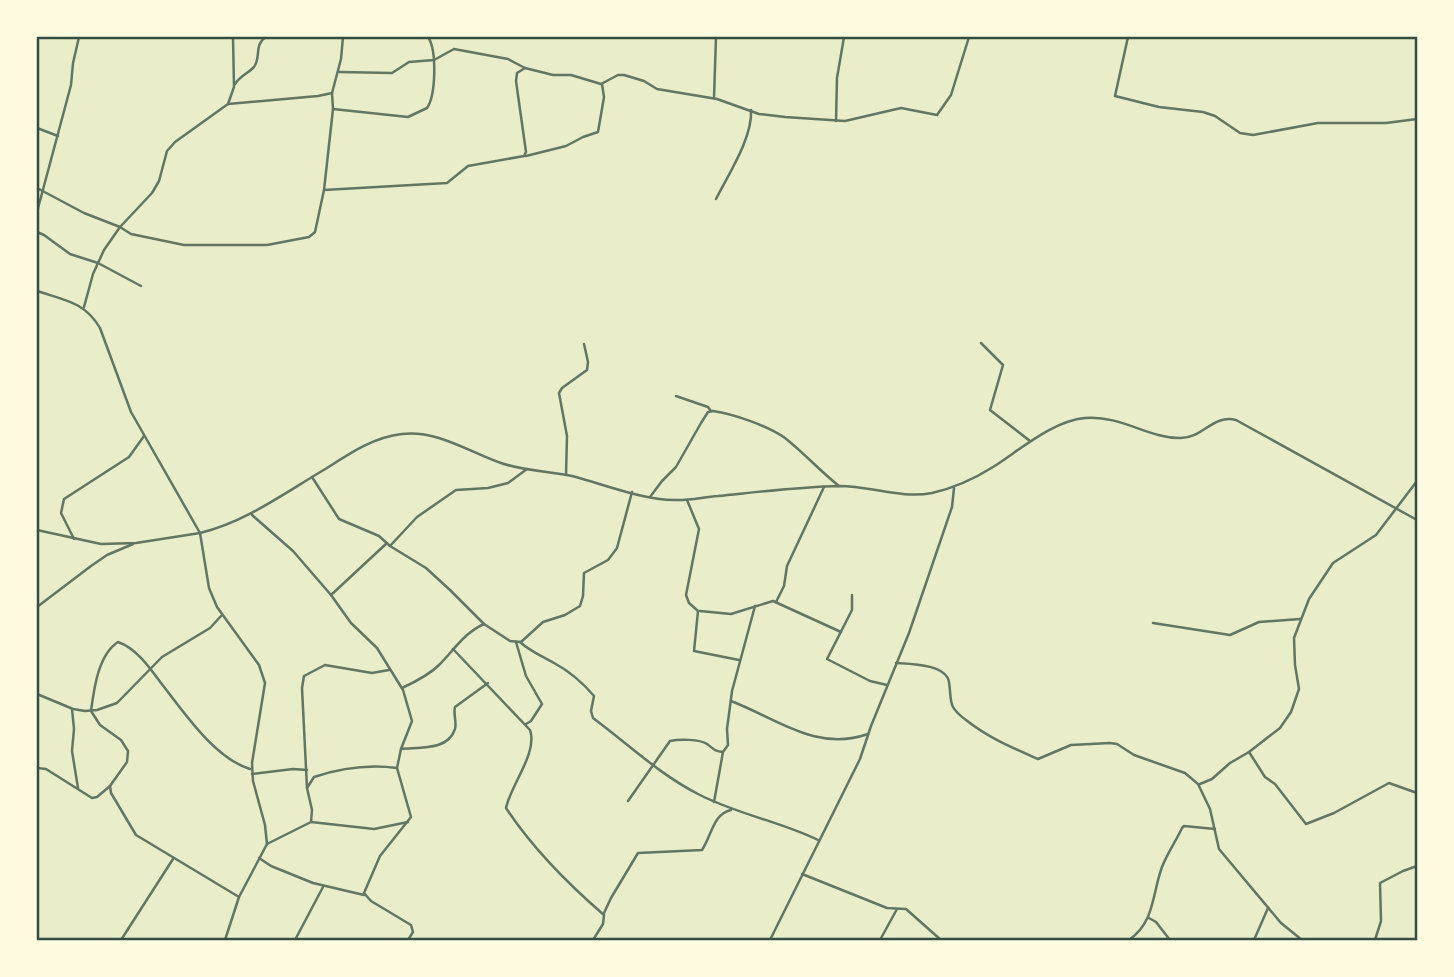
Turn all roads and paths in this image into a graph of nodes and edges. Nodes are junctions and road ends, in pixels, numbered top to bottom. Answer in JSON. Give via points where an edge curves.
{"nodes":[{"id":1,"x":79,"y":37,"type":"edge"},
{"id":2,"x":233,"y":37,"type":"edge"},
{"id":3,"x":267,"y":37,"type":"edge"},
{"id":4,"x":343,"y":37,"type":"edge"},
{"id":5,"x":428,"y":37,"type":"edge"},
{"id":6,"x":716,"y":37,"type":"edge"},
{"id":7,"x":844,"y":37,"type":"edge"},
{"id":8,"x":969,"y":37,"type":"edge"},
{"id":9,"x":1128,"y":37,"type":"edge"},
{"id":10,"x":434,"y":60,"type":"junction"},
{"id":11,"x":525,"y":68,"type":"junction"},
{"id":12,"x":338,"y":72,"type":"junction"},
{"id":13,"x":602,"y":84,"type":"junction"},
{"id":14,"x":234,"y":87,"type":"junction"},
{"id":15,"x":332,"y":93,"type":"junction"},
{"id":16,"x":714,"y":98,"type":"junction"},
{"id":17,"x":228,"y":104,"type":"junction"},
{"id":18,"x":333,"y":109,"type":"junction"},
{"id":19,"x":751,"y":110,"type":"junction"},
{"id":20,"x":1417,"y":119,"type":"edge"},
{"id":21,"x":836,"y":121,"type":"junction"},
{"id":22,"x":37,"y":128,"type":"edge"},
{"id":23,"x":58,"y":136,"type":"junction"},
{"id":24,"x":524,"y":156,"type":"junction"},
{"id":25,"x":37,"y":188,"type":"edge"},
{"id":26,"x":324,"y":190,"type":"junction"},
{"id":27,"x":43,"y":192,"type":"junction"},
{"id":28,"x":716,"y":199,"type":"dead end"},
{"id":29,"x":37,"y":212,"type":"edge"},
{"id":30,"x":120,"y":226,"type":"junction"},
{"id":31,"x":37,"y":233,"type":"edge"},
{"id":32,"x":98,"y":263,"type":"junction"},
{"id":33,"x":141,"y":286,"type":"dead end"},
{"id":34,"x":37,"y":291,"type":"edge"},
{"id":35,"x":84,"y":307,"type":"junction"},
{"id":36,"x":981,"y":343,"type":"dead end"},
{"id":37,"x":584,"y":344,"type":"dead end"},
{"id":38,"x":677,"y":396,"type":"dead end"},
{"id":39,"x":711,"y":411,"type":"junction"},
{"id":40,"x":144,"y":436,"type":"junction"},
{"id":41,"x":1030,"y":441,"type":"junction"},
{"id":42,"x":527,"y":469,"type":"junction"},
{"id":43,"x":566,"y":475,"type":"junction"},
{"id":44,"x":312,"y":477,"type":"junction"},
{"id":45,"x":1417,"y":481,"type":"edge"},
{"id":46,"x":839,"y":486,"type":"junction"},
{"id":47,"x":824,"y":487,"type":"junction"},
{"id":48,"x":954,"y":488,"type":"junction"},
{"id":49,"x":632,"y":492,"type":"junction"},
{"id":50,"x":650,"y":497,"type":"junction"},
{"id":51,"x":687,"y":500,"type":"junction"},
{"id":52,"x":1397,"y":509,"type":"junction"},
{"id":53,"x":251,"y":513,"type":"junction"},
{"id":54,"x":1417,"y":520,"type":"edge"},
{"id":55,"x":37,"y":530,"type":"edge"},
{"id":56,"x":200,"y":533,"type":"junction"},
{"id":57,"x":74,"y":539,"type":"junction"},
{"id":58,"x":387,"y":542,"type":"junction"},
{"id":59,"x":136,"y":543,"type":"junction"},
{"id":60,"x":390,"y":546,"type":"junction"},
{"id":61,"x":331,"y":595,"type":"junction"},
{"id":62,"x":852,"y":595,"type":"dead end"},
{"id":63,"x":776,"y":602,"type":"junction"},
{"id":64,"x":755,"y":606,"type":"junction"},
{"id":65,"x":37,"y":607,"type":"edge"},
{"id":66,"x":698,"y":611,"type":"junction"},
{"id":67,"x":221,"y":616,"type":"junction"},
{"id":68,"x":1300,"y":619,"type":"junction"},
{"id":69,"x":1153,"y":622,"type":"dead end"},
{"id":70,"x":484,"y":624,"type":"junction"},
{"id":71,"x":841,"y":632,"type":"junction"},
{"id":72,"x":518,"y":642,"type":"junction"},
{"id":73,"x":453,"y":649,"type":"junction"},
{"id":74,"x":739,"y":660,"type":"junction"},
{"id":75,"x":896,"y":663,"type":"junction"},
{"id":76,"x":150,"y":668,"type":"junction"},
{"id":77,"x":389,"y":670,"type":"junction"},
{"id":78,"x":488,"y":683,"type":"junction"},
{"id":79,"x":887,"y":685,"type":"junction"},
{"id":80,"x":402,"y":688,"type":"junction"},
{"id":81,"x":37,"y":694,"type":"edge"},
{"id":82,"x":731,"y":701,"type":"junction"},
{"id":83,"x":72,"y":709,"type":"junction"},
{"id":84,"x":91,"y":711,"type":"junction"},
{"id":85,"x":526,"y":724,"type":"junction"},
{"id":86,"x":868,"y":734,"type":"junction"},
{"id":87,"x":401,"y":749,"type":"junction"},
{"id":88,"x":723,"y":752,"type":"junction"},
{"id":89,"x":1249,"y":752,"type":"junction"},
{"id":90,"x":654,"y":767,"type":"junction"},
{"id":91,"x":37,"y":768,"type":"edge"},
{"id":92,"x":397,"y":768,"type":"junction"},
{"id":93,"x":252,"y":769,"type":"junction"},
{"id":94,"x":307,"y":770,"type":"junction"},
{"id":95,"x":252,"y":774,"type":"junction"},
{"id":96,"x":1198,"y":784,"type":"junction"},
{"id":97,"x":110,"y":786,"type":"junction"},
{"id":98,"x":307,"y":788,"type":"junction"},
{"id":99,"x":78,"y":789,"type":"junction"},
{"id":100,"x":1417,"y":793,"type":"edge"},
{"id":101,"x":628,"y":801,"type":"dead end"},
{"id":102,"x":714,"y":802,"type":"junction"},
{"id":103,"x":731,"y":810,"type":"junction"},
{"id":104,"x":409,"y":821,"type":"junction"},
{"id":105,"x":311,"y":822,"type":"junction"},
{"id":106,"x":1215,"y":828,"type":"junction"},
{"id":107,"x":820,"y":841,"type":"junction"},
{"id":108,"x":267,"y":844,"type":"junction"},
{"id":109,"x":259,"y":858,"type":"junction"},
{"id":110,"x":173,"y":859,"type":"junction"},
{"id":111,"x":1417,"y":866,"type":"edge"},
{"id":112,"x":802,"y":874,"type":"junction"},
{"id":113,"x":323,"y":887,"type":"junction"},
{"id":114,"x":364,"y":895,"type":"junction"},
{"id":115,"x":239,"y":897,"type":"junction"},
{"id":116,"x":1269,"y":907,"type":"junction"},
{"id":117,"x":897,"y":909,"type":"junction"},
{"id":118,"x":604,"y":915,"type":"junction"},
{"id":119,"x":1149,"y":918,"type":"junction"},
{"id":120,"x":121,"y":940,"type":"edge"},
{"id":121,"x":225,"y":940,"type":"edge"},
{"id":122,"x":295,"y":940,"type":"edge"},
{"id":123,"x":408,"y":940,"type":"edge"},
{"id":124,"x":593,"y":940,"type":"edge"},
{"id":125,"x":770,"y":940,"type":"edge"},
{"id":126,"x":880,"y":940,"type":"edge"},
{"id":127,"x":941,"y":940,"type":"edge"},
{"id":128,"x":1129,"y":940,"type":"edge"},
{"id":129,"x":1170,"y":940,"type":"edge"},
{"id":130,"x":1254,"y":940,"type":"edge"},
{"id":131,"x":1302,"y":940,"type":"edge"},
{"id":132,"x":1374,"y":940,"type":"edge"}],
"edges":[{"from":1,"to":23,"type":"street"},
{"from":2,"to":14,"type":"street"},
{"from":3,"to":14,"type":"street","via":[[258,46],[253,69]]},
{"from":4,"to":12,"type":"street"},
{"from":5,"to":10,"type":"street"},
{"from":6,"to":16,"type":"street"},
{"from":7,"to":21,"type":"street"},
{"from":8,"to":21,"type":"street","via":[[951,95],[940,114],[901,108]]},
{"from":9,"to":20,"type":"street","via":[[1115,96],[1215,116],[1246,134],[1318,123]]},
{"from":10,"to":11,"type":"street","via":[[459,49],[508,59]]},
{"from":10,"to":12,"type":"street","via":[[409,62],[391,73]]},
{"from":10,"to":18,"type":"street","via":[[432,98],[422,112],[408,117]]},
{"from":11,"to":13,"type":"street"},
{"from":11,"to":24,"type":"street","via":[[517,73],[516,81]]},
{"from":12,"to":15,"type":"street"},
{"from":13,"to":16,"type":"street","via":[[624,75],[657,89]]},
{"from":13,"to":24,"type":"street","via":[[598,132]]},
{"from":14,"to":17,"type":"street"},
{"from":15,"to":17,"type":"street"},
{"from":15,"to":18,"type":"street"},
{"from":16,"to":19,"type":"street"},
{"from":17,"to":30,"type":"street","via":[[169,147],[155,188]]},
{"from":18,"to":26,"type":"street"},
{"from":19,"to":21,"type":"street"},
{"from":19,"to":28,"type":"street","via":[[734,167]]},
{"from":22,"to":23,"type":"street"},
{"from":23,"to":27,"type":"street"},
{"from":24,"to":26,"type":"street","via":[[468,166],[447,183]]},
{"from":25,"to":27,"type":"street"},
{"from":26,"to":30,"type":"street","via":[[315,232],[306,239],[198,247],[141,237]]},
{"from":27,"to":29,"type":"street"},
{"from":27,"to":30,"type":"street"},
{"from":30,"to":32,"type":"street"},
{"from":31,"to":32,"type":"street","via":[[70,254]]},
{"from":32,"to":33,"type":"street"},
{"from":32,"to":35,"type":"street"},
{"from":34,"to":35,"type":"street"},
{"from":35,"to":40,"type":"street","via":[[100,328]]},
{"from":36,"to":41,"type":"street","via":[[1003,366],[990,410]]},
{"from":37,"to":43,"type":"street","via":[[587,370],[559,393],[568,445]]},
{"from":38,"to":39,"type":"street"},
{"from":39,"to":46,"type":"street","via":[[782,436]]},
{"from":39,"to":50,"type":"street","via":[[676,467]]},
{"from":40,"to":56,"type":"street"},
{"from":40,"to":57,"type":"street","via":[[129,457],[64,499],[61,513]]},
{"from":41,"to":48,"type":"street"},
{"from":41,"to":52,"type":"street","via":[[1084,418],[1112,419],[1179,439],[1231,418]]},
{"from":42,"to":43,"type":"street"},
{"from":42,"to":44,"type":"street","via":[[438,437],[406,434],[362,447]]},
{"from":42,"to":60,"type":"street","via":[[508,484],[456,491],[417,517]]},
{"from":43,"to":49,"type":"street"},
{"from":44,"to":53,"type":"street"},
{"from":44,"to":58,"type":"street","via":[[339,519]]},
{"from":45,"to":52,"type":"street"},
{"from":46,"to":47,"type":"street"},
{"from":46,"to":48,"type":"street","via":[[912,495]]},
{"from":47,"to":51,"type":"street"},
{"from":47,"to":63,"type":"street"},
{"from":48,"to":75,"type":"street","via":[[952,507]]},
{"from":49,"to":50,"type":"street"},
{"from":49,"to":72,"type":"street","via":[[617,548],[608,560],[584,573],[580,606],[543,622]]},
{"from":50,"to":51,"type":"street"},
{"from":51,"to":66,"type":"street","via":[[699,531],[686,595]]},
{"from":52,"to":54,"type":"street"},
{"from":52,"to":68,"type":"street","via":[[1376,535],[1333,563]]},
{"from":53,"to":56,"type":"street"},
{"from":53,"to":61,"type":"street","via":[[293,551]]},
{"from":55,"to":57,"type":"street"},
{"from":56,"to":59,"type":"street"},
{"from":56,"to":67,"type":"street","via":[[209,588]]},
{"from":57,"to":59,"type":"street"},
{"from":58,"to":60,"type":"street"},
{"from":58,"to":61,"type":"street"},
{"from":59,"to":65,"type":"street","via":[[99,560]]},
{"from":60,"to":70,"type":"street","via":[[432,573]]},
{"from":61,"to":77,"type":"street","via":[[377,648]]},
{"from":62,"to":71,"type":"street","via":[[852,610]]},
{"from":63,"to":64,"type":"street"},
{"from":63,"to":71,"type":"street"},
{"from":64,"to":66,"type":"street","via":[[727,615]]},
{"from":64,"to":74,"type":"street"},
{"from":66,"to":74,"type":"street","via":[[695,652]]},
{"from":67,"to":76,"type":"street"},
{"from":67,"to":93,"type":"street","via":[[259,665],[265,683]]},
{"from":68,"to":69,"type":"street","via":[[1259,622],[1230,635]]},
{"from":68,"to":89,"type":"street","via":[[1294,638],[1298,693],[1280,729]]},
{"from":70,"to":72,"type":"street"},
{"from":70,"to":73,"type":"street"},
{"from":71,"to":79,"type":"street","via":[[828,661]]},
{"from":72,"to":85,"type":"street","via":[[526,676],[542,704]]},
{"from":72,"to":90,"type":"street","via":[[584,685],[594,696],[593,718]]},
{"from":73,"to":78,"type":"street"},
{"from":73,"to":80,"type":"street","via":[[436,667]]},
{"from":74,"to":82,"type":"street"},
{"from":75,"to":79,"type":"street"},
{"from":75,"to":96,"type":"street","via":[[944,673],[950,704],[966,721],[1038,759],[1071,745],[1117,744],[1185,773]]},
{"from":76,"to":84,"type":"street","via":[[122,700]]},
{"from":76,"to":84,"type":"street","via":[[127,646],[114,644],[103,660]]},
{"from":76,"to":93,"type":"street","via":[[200,732],[241,766]]},
{"from":77,"to":80,"type":"street"},
{"from":77,"to":94,"type":"street","via":[[372,673],[325,665],[304,676]]},
{"from":78,"to":85,"type":"street"},
{"from":78,"to":87,"type":"street","via":[[455,707],[456,728],[447,741]]},
{"from":79,"to":86,"type":"street"},
{"from":80,"to":87,"type":"street","via":[[412,721]]},
{"from":81,"to":83,"type":"street"},
{"from":82,"to":86,"type":"street","via":[[824,740]]},
{"from":82,"to":88,"type":"street","via":[[729,746]]},
{"from":83,"to":84,"type":"street"},
{"from":83,"to":99,"type":"street"},
{"from":84,"to":97,"type":"street","via":[[100,726],[121,740],[128,751],[127,762]]},
{"from":85,"to":118,"type":"street","via":[[532,735],[531,747],[506,808],[551,866]]},
{"from":86,"to":107,"type":"street"},
{"from":87,"to":92,"type":"street"},
{"from":88,"to":90,"type":"street","via":[[713,751],[705,743],[676,739],[665,745]]},
{"from":88,"to":102,"type":"street"},
{"from":89,"to":96,"type":"street"},
{"from":89,"to":100,"type":"street","via":[[1306,824],[1389,783]]},
{"from":90,"to":101,"type":"street"},
{"from":90,"to":102,"type":"street"},
{"from":91,"to":99,"type":"street"},
{"from":92,"to":98,"type":"street","via":[[350,768],[314,777]]},
{"from":92,"to":104,"type":"street"},
{"from":93,"to":95,"type":"street"},
{"from":94,"to":95,"type":"street"},
{"from":94,"to":98,"type":"street"},
{"from":95,"to":108,"type":"street"},
{"from":96,"to":106,"type":"street"},
{"from":97,"to":99,"type":"street","via":[[95,798]]},
{"from":97,"to":110,"type":"street","via":[[131,829]]},
{"from":98,"to":105,"type":"street"},
{"from":102,"to":103,"type":"street"},
{"from":103,"to":107,"type":"street"},
{"from":103,"to":118,"type":"street","via":[[718,817],[702,850],[638,853]]},
{"from":104,"to":105,"type":"street","via":[[374,830]]},
{"from":104,"to":114,"type":"street","via":[[380,856]]},
{"from":105,"to":108,"type":"street"},
{"from":106,"to":116,"type":"street","via":[[1219,849]]},
{"from":106,"to":119,"type":"street","via":[[1182,828],[1163,866]]},
{"from":107,"to":112,"type":"street"},
{"from":108,"to":109,"type":"street"},
{"from":109,"to":113,"type":"street"},
{"from":109,"to":115,"type":"street"},
{"from":110,"to":115,"type":"street"},
{"from":110,"to":120,"type":"street"},
{"from":111,"to":132,"type":"street","via":[[1380,883],[1381,921]]},
{"from":112,"to":117,"type":"street"},
{"from":112,"to":125,"type":"street"},
{"from":113,"to":114,"type":"street"},
{"from":113,"to":122,"type":"street"},
{"from":114,"to":123,"type":"street","via":[[411,925]]},
{"from":115,"to":121,"type":"street"},
{"from":116,"to":130,"type":"street"},
{"from":116,"to":131,"type":"street"},
{"from":117,"to":126,"type":"street"},
{"from":117,"to":127,"type":"street","via":[[908,911]]},
{"from":118,"to":124,"type":"street"},
{"from":119,"to":128,"type":"street"},
{"from":119,"to":129,"type":"street"}]}
